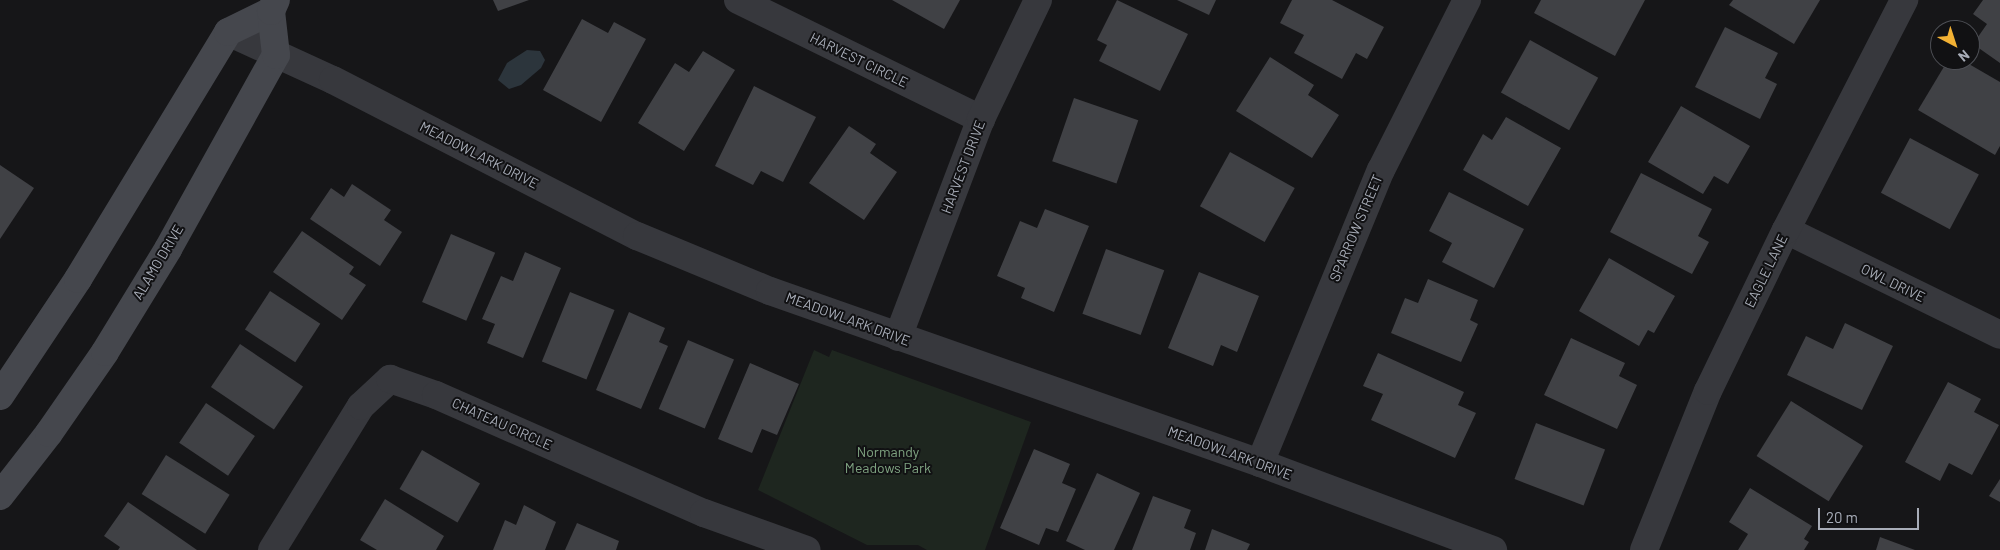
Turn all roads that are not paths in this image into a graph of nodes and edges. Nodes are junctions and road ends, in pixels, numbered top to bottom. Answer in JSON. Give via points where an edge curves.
{"nodes":[{"id":1,"x":738,"y":0,"type":"edge"},
{"id":2,"x":1038,"y":0,"type":"edge"},
{"id":3,"x":1467,"y":0,"type":"edge"},
{"id":4,"x":1904,"y":0,"type":"edge"},
{"id":5,"x":274,"y":5,"type":"edge"},
{"id":6,"x":228,"y":32,"type":"junction"},
{"id":7,"x":276,"y":55,"type":"junction"},
{"id":8,"x":981,"y":119,"type":"junction"},
{"id":9,"x":1786,"y":230,"type":"junction"},
{"id":10,"x":2000,"y":335,"type":"edge"},
{"id":11,"x":898,"y":338,"type":"junction"},
{"id":12,"x":0,"y":396,"type":"edge"},
{"id":13,"x":1260,"y":463,"type":"junction"},
{"id":14,"x":0,"y":496,"type":"edge"},
{"id":15,"x":272,"y":550,"type":"edge"},
{"id":16,"x":807,"y":550,"type":"edge"},
{"id":17,"x":1493,"y":550,"type":"edge"},
{"id":18,"x":1644,"y":550,"type":"edge"}],
"edges":[{"from":1,"to":8,"type":"street","name":"HARVEST CIRCLE"},
{"from":2,"to":8,"type":"street","name":"HARVEST DRIVE"},
{"from":3,"to":13,"type":"street","name":"SPARROW STREET","via":[[1382,170]]},
{"from":4,"to":9,"type":"street","name":"EAGLE LANE"},
{"from":5,"to":6,"type":"main road"},
{"from":5,"to":7,"type":"main road"},
{"from":6,"to":7,"type":"street","name":"MEADOWLARK DRIVE"},
{"from":6,"to":12,"type":"main road","via":[[78,279]]},
{"from":7,"to":11,"type":"street","name":"MEADOWLARK DRIVE","via":[[333,80],[637,236],[770,291]]},
{"from":7,"to":14,"type":"main road","name":"ALAMO DRIVE","via":[[168,249],[105,352]]},
{"from":8,"to":11,"type":"street","name":"HARVEST DRIVE"},
{"from":9,"to":10,"type":"street","name":"OWL DRIVE"},
{"from":9,"to":18,"type":"street","name":"EAGLE LANE","via":[[1708,391]]},
{"from":11,"to":13,"type":"street","name":"MEADOWLARK DRIVE"},
{"from":13,"to":17,"type":"street","name":"MEADOWLARK DRIVE"},
{"from":15,"to":16,"type":"street","name":"CHATEAU CIRCLE","via":[[361,406],[390,379],[436,394],[704,513]]}]}
